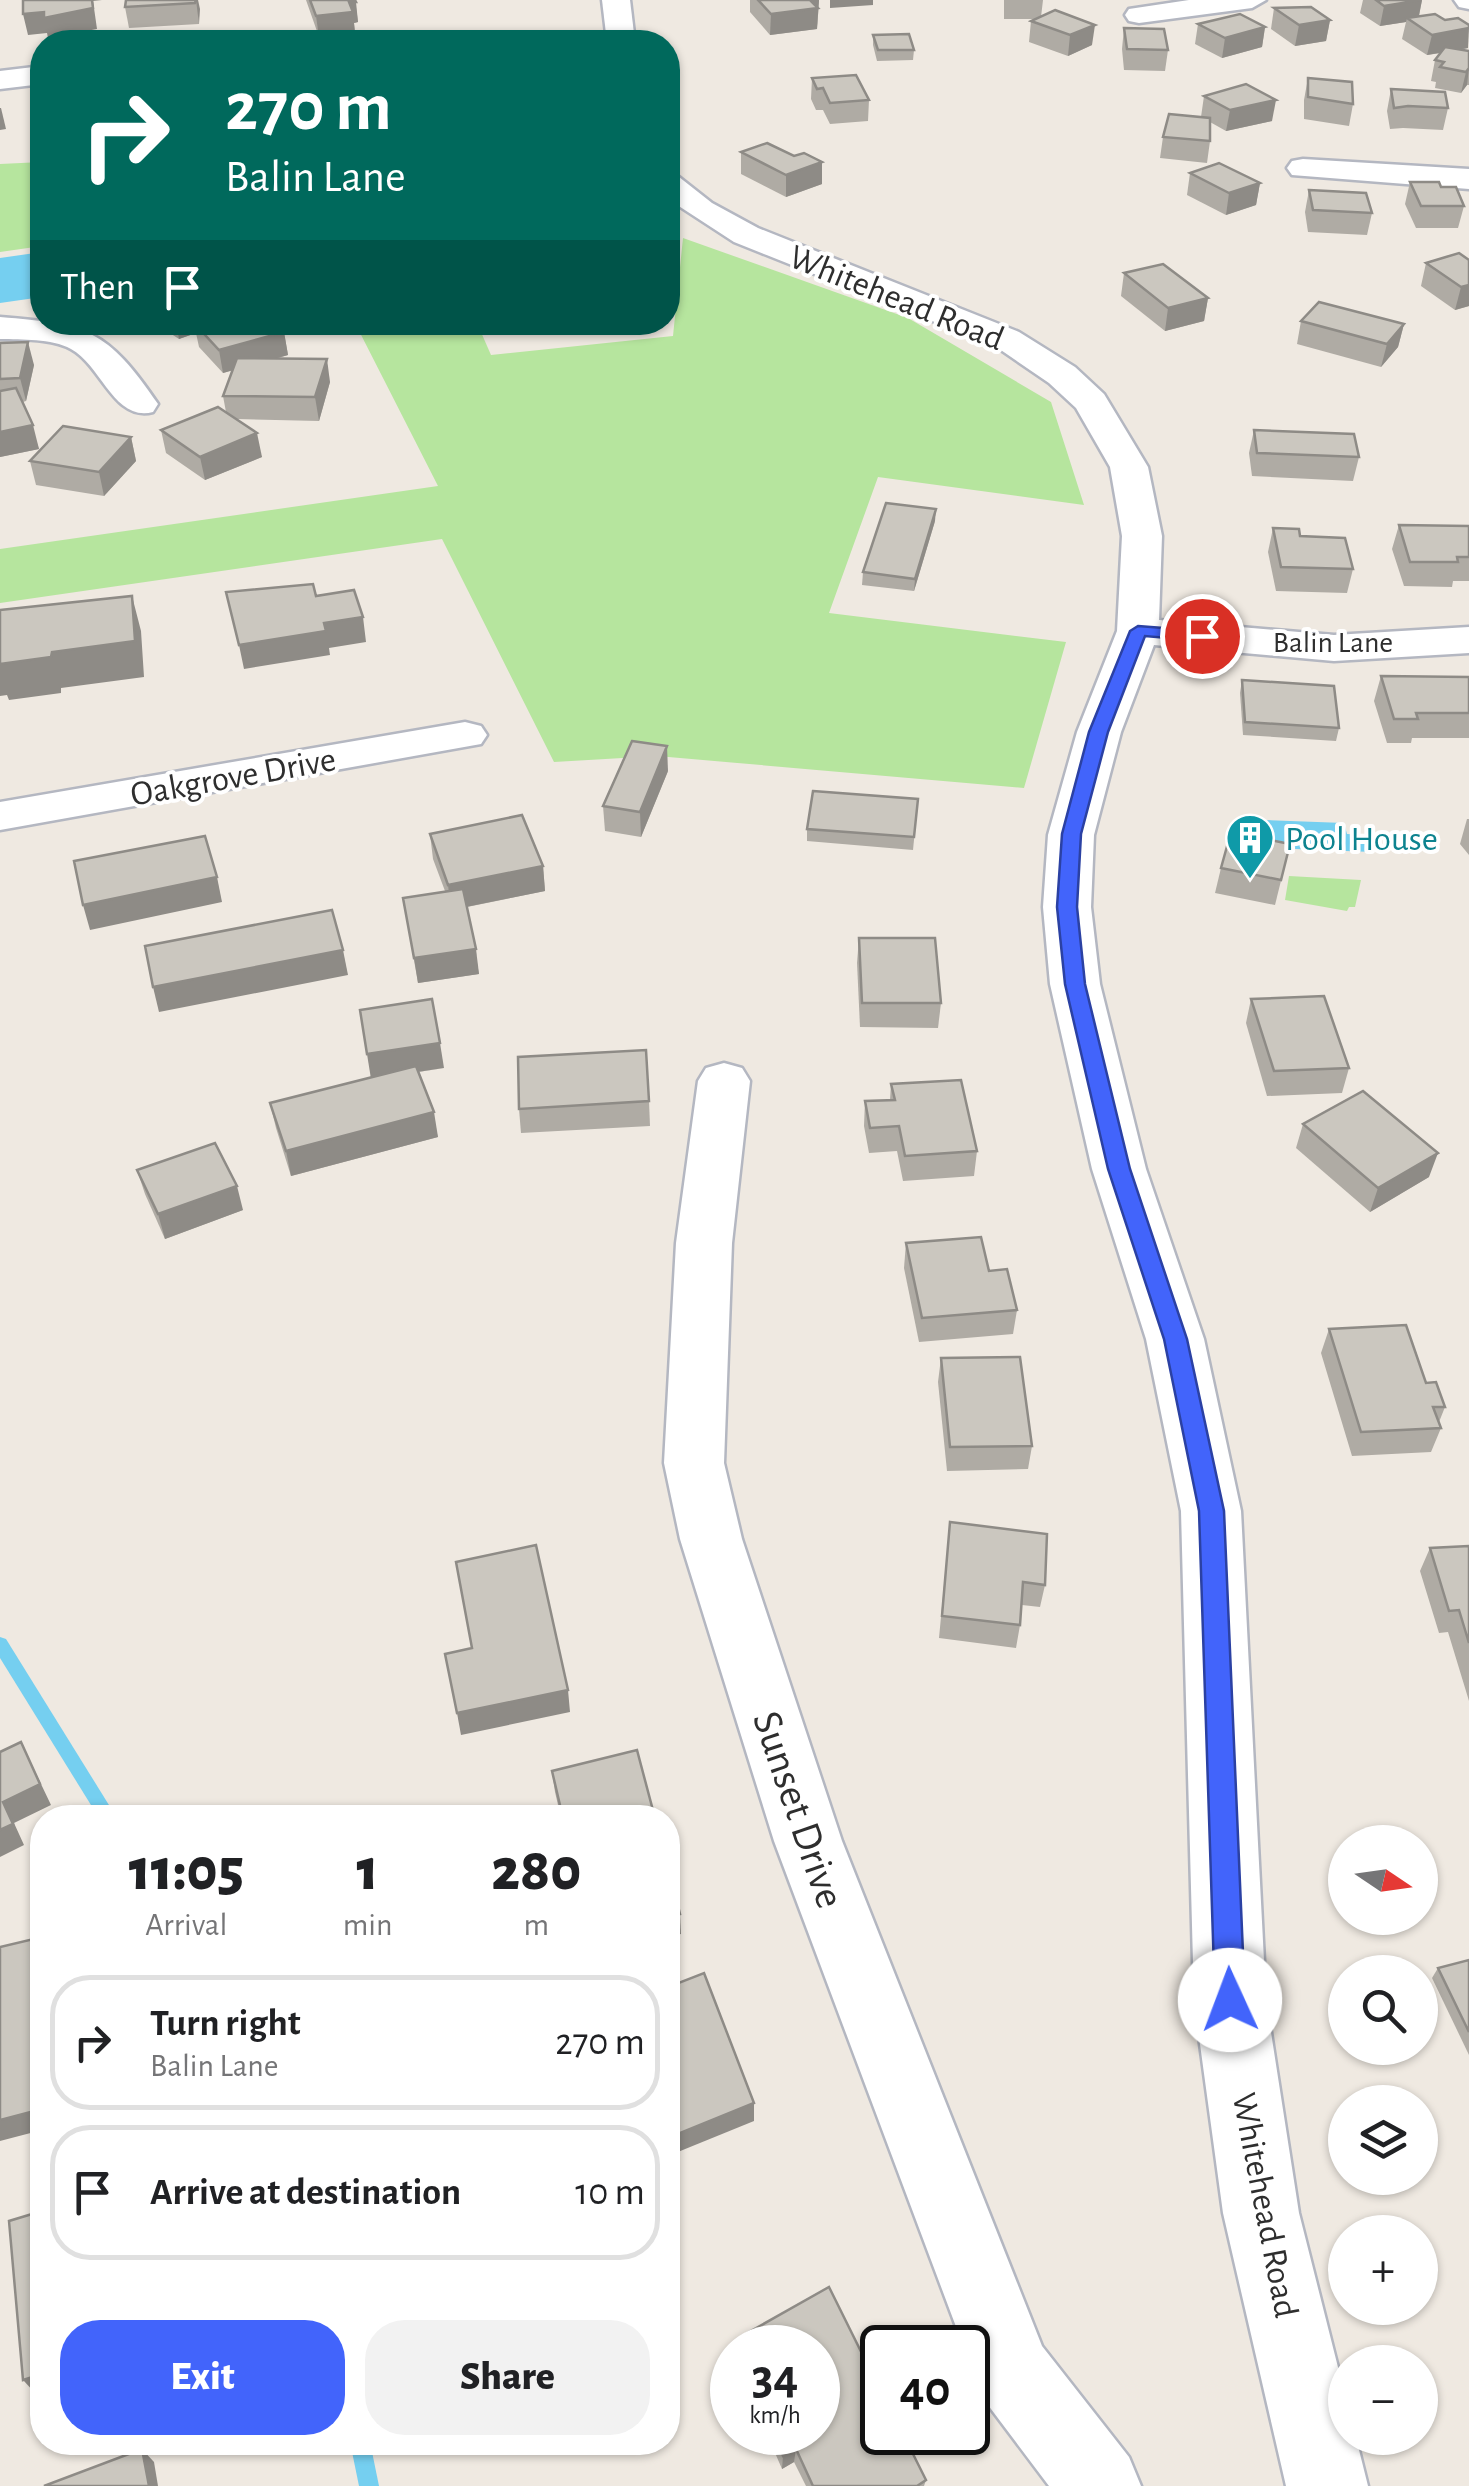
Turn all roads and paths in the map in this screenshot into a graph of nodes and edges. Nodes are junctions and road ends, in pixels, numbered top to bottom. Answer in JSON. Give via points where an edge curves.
{"nodes":[{"id":1,"x":616,"y":0,"type":"edge"},
{"id":2,"x":1252,"y":0,"type":"edge"},
{"id":3,"x":1139,"y":15,"type":"dead end"},
{"id":4,"x":619,"y":30,"type":"edge"},
{"id":5,"x":30,"y":76,"type":"edge"},
{"id":6,"x":0,"y":80,"type":"edge"},
{"id":7,"x":1303,"y":168,"type":"dead end"},
{"id":8,"x":1469,"y":179,"type":"edge"},
{"id":9,"x":680,"y":193,"type":"edge"},
{"id":10,"x":0,"y":328,"type":"edge"},
{"id":11,"x":30,"y":330,"type":"edge"},
{"id":12,"x":74,"y":335,"type":"edge"},
{"id":13,"x":140,"y":404,"type":"dead end"},
{"id":14,"x":1138,"y":631,"type":"junction"},
{"id":15,"x":1469,"y":640,"type":"edge"},
{"id":16,"x":465,"y":736,"type":"dead end"},
{"id":17,"x":0,"y":816,"type":"edge"},
{"id":18,"x":724,"y":1081,"type":"dead end"},
{"id":19,"x":1100,"y":2486,"type":"edge"},
{"id":20,"x":1327,"y":2486,"type":"edge"}],
"edges":[{"from":1,"to":4,"type":"street"},
{"from":2,"to":3,"type":"street"},
{"from":5,"to":6,"type":"street"},
{"from":7,"to":8,"type":"street"},
{"from":9,"to":14,"type":"street","name":"Whitehead Road","via":[[746,235],[1008,339],[1062,375],[1090,402],[1130,466],[1142,536]]},
{"from":10,"to":11,"type":"street"},
{"from":12,"to":13,"type":"street","via":[[96,346]]},
{"from":14,"to":15,"type":"street","name":"Balin Lane","via":[[1334,648]]},
{"from":14,"to":20,"type":"street","name":"Whitehead Road","via":[[1098,732],[1071,834],[1067,907],[1075,984],[1119,1169],[1176,1339],[1212,1511],[1230,2000],[1262,2212]]},
{"from":16,"to":17,"type":"street","name":"Oakgrove Drive"},
{"from":18,"to":19,"type":"street","name":"Sunset Drive","via":[[704,1243],[694,1463],[711,1539],[808,1841],[1013,2373]]}]}
